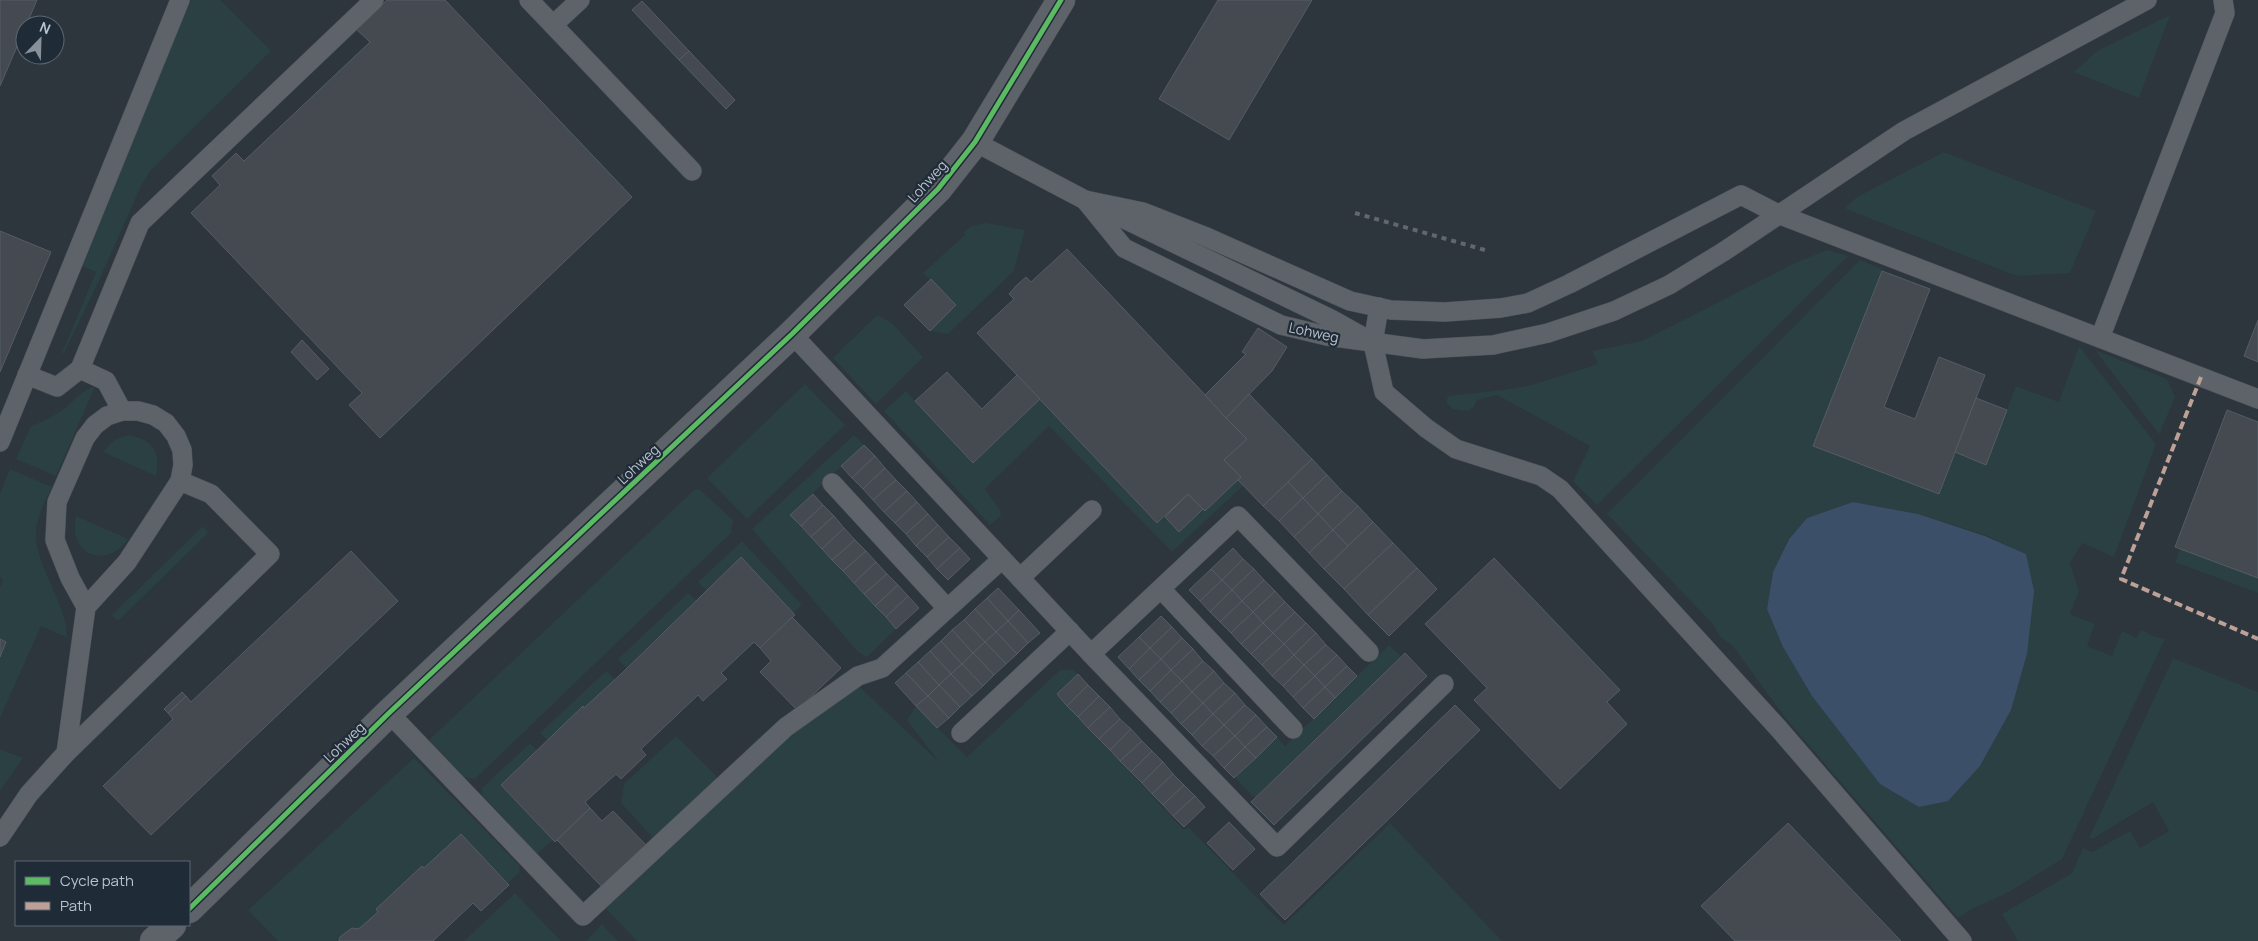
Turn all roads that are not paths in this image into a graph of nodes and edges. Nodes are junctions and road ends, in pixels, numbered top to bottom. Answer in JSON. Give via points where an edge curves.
{"nodes":[{"id":1,"x":180,"y":0,"type":"edge"},
{"id":2,"x":374,"y":0,"type":"edge"},
{"id":3,"x":529,"y":0,"type":"edge"},
{"id":4,"x":580,"y":0,"type":"edge"},
{"id":5,"x":1061,"y":0,"type":"edge"},
{"id":6,"x":2147,"y":0,"type":"edge"},
{"id":7,"x":2223,"y":0,"type":"edge"},
{"id":8,"x":553,"y":25,"type":"junction"},
{"id":9,"x":975,"y":142,"type":"junction"},
{"id":10,"x":692,"y":171,"type":"dead end"},
{"id":11,"x":1085,"y":200,"type":"junction"},
{"id":12,"x":1778,"y":214,"type":"junction"},
{"id":13,"x":1378,"y":307,"type":"junction"},
{"id":14,"x":792,"y":334,"type":"junction"},
{"id":15,"x":2100,"y":338,"type":"junction"},
{"id":16,"x":1374,"y":343,"type":"junction"},
{"id":17,"x":80,"y":369,"type":"junction"},
{"id":18,"x":27,"y":375,"type":"junction"},
{"id":19,"x":2258,"y":399,"type":"edge"},
{"id":20,"x":122,"y":411,"type":"junction"},
{"id":21,"x":0,"y":442,"type":"edge"},
{"id":22,"x":180,"y":481,"type":"junction"},
{"id":23,"x":832,"y":483,"type":"dead end"},
{"id":24,"x":1092,"y":510,"type":"dead end"},
{"id":25,"x":1002,"y":559,"type":"junction"},
{"id":26,"x":1020,"y":578,"type":"junction"},
{"id":27,"x":1161,"y":589,"type":"junction"},
{"id":28,"x":86,"y":607,"type":"junction"},
{"id":29,"x":947,"y":608,"type":"junction"},
{"id":30,"x":1070,"y":632,"type":"junction"},
{"id":31,"x":1369,"y":652,"type":"dead end"},
{"id":32,"x":1091,"y":654,"type":"junction"},
{"id":33,"x":1444,"y":684,"type":"dead end"},
{"id":34,"x":389,"y":714,"type":"junction"},
{"id":35,"x":1292,"y":729,"type":"dead end"},
{"id":36,"x":960,"y":733,"type":"dead end"},
{"id":37,"x":66,"y":753,"type":"junction"},
{"id":38,"x":0,"y":837,"type":"edge"},
{"id":39,"x":190,"y":908,"type":"edge"},
{"id":40,"x":171,"y":926,"type":"edge"},
{"id":41,"x":154,"y":941,"type":"edge"},
{"id":42,"x":1962,"y":941,"type":"edge"}],
"edges":[{"from":1,"to":18,"type":"lane"},
{"from":2,"to":17,"type":"lane","via":[[140,223]]},
{"from":3,"to":8,"type":"lane"},
{"from":4,"to":8,"type":"lane"},
{"from":5,"to":9,"type":"street","name":"Lohweg"},
{"from":6,"to":12,"type":"lane","name":"Lohweg","via":[[1904,131]]},
{"from":7,"to":15,"type":"lane","via":[[2225,13]]},
{"from":8,"to":10,"type":"lane"},
{"from":9,"to":11,"type":"lane","name":"Lohweg"},
{"from":9,"to":14,"type":"street","name":"Lohweg","via":[[938,189]]},
{"from":11,"to":13,"type":"lane","via":[[1143,212],[1350,301]]},
{"from":11,"to":16,"type":"lane","name":"Lohweg"},
{"from":11,"to":16,"type":"lane","name":"Lohweg","via":[[1124,248],[1281,325]]},
{"from":12,"to":13,"type":"lane","via":[[1741,195],[1528,303],[1445,312]]},
{"from":12,"to":15,"type":"lane"},
{"from":12,"to":16,"type":"lane","name":"Lohweg","via":[[1669,284],[1614,311],[1548,333],[1476,346],[1423,349]]},
{"from":13,"to":16,"type":"lane"},
{"from":14,"to":25,"type":"lane"},
{"from":14,"to":34,"type":"street","name":"Lohweg"},
{"from":15,"to":19,"type":"lane"},
{"from":16,"to":42,"type":"lane","via":[[1384,392],[1426,428],[1456,449],[1541,476],[1560,489],[1779,729]]},
{"from":17,"to":18,"type":"lane","via":[[57,387]]},
{"from":17,"to":20,"type":"lane","via":[[106,381]]},
{"from":18,"to":21,"type":"lane"},
{"from":20,"to":22,"type":"lane","via":[[145,413],[166,424],[176,436],[182,450]]},
{"from":20,"to":28,"type":"lane","via":[[95,425],[85,438],[57,502],[55,540]]},
{"from":22,"to":28,"type":"lane","via":[[126,562]]},
{"from":22,"to":37,"type":"lane","via":[[211,494],[270,554]]},
{"from":23,"to":29,"type":"lane"},
{"from":24,"to":26,"type":"lane"},
{"from":25,"to":26,"type":"lane"},
{"from":25,"to":29,"type":"lane"},
{"from":26,"to":30,"type":"lane"},
{"from":27,"to":31,"type":"lane","via":[[1238,516]]},
{"from":27,"to":32,"type":"lane"},
{"from":27,"to":35,"type":"lane"},
{"from":28,"to":37,"type":"lane"},
{"from":29,"to":34,"type":"lane","via":[[882,668],[858,676],[786,727],[583,916]]},
{"from":30,"to":32,"type":"lane"},
{"from":30,"to":36,"type":"lane"},
{"from":32,"to":33,"type":"lane","via":[[1277,847]]},
{"from":34,"to":39,"type":"street","name":"Lohweg"},
{"from":37,"to":38,"type":"lane","via":[[29,794]]},
{"from":40,"to":41,"type":"street"}]}
